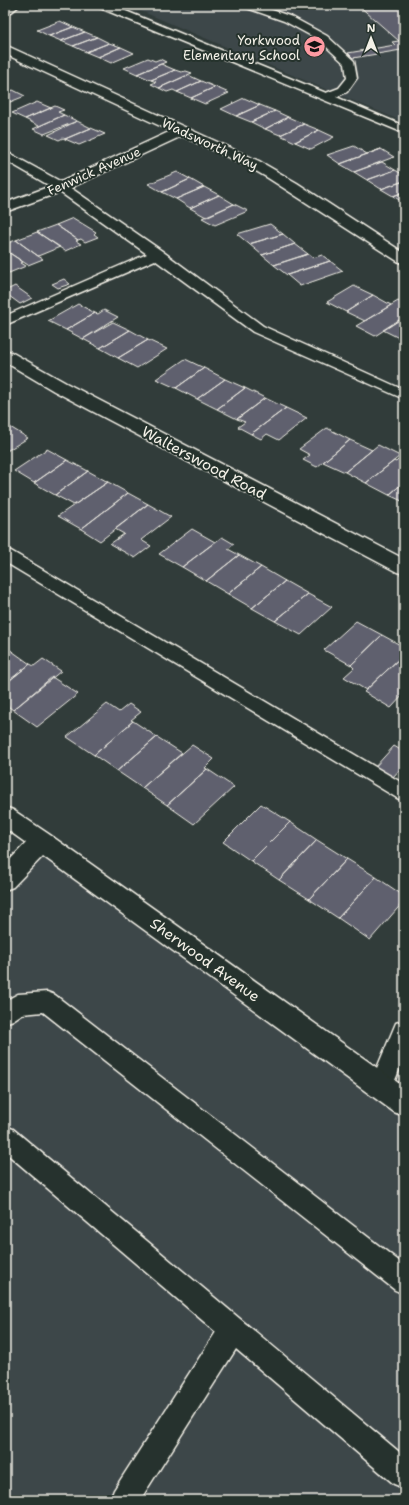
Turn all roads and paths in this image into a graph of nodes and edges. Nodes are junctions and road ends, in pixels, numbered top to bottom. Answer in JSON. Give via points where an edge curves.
{"nodes":[{"id":1,"x":14,"y":5,"type":"edge"},
{"id":2,"x":102,"y":5,"type":"edge"},
{"id":3,"x":248,"y":5,"type":"edge"},
{"id":4,"x":5,"y":12,"type":"edge"},
{"id":5,"x":5,"y":49,"type":"edge"},
{"id":6,"x":327,"y":97,"type":"junction"},
{"id":7,"x":404,"y":130,"type":"edge"},
{"id":8,"x":181,"y":131,"type":"junction"},
{"id":9,"x":5,"y":155,"type":"edge"},
{"id":10,"x":61,"y":187,"type":"junction"},
{"id":11,"x":5,"y":208,"type":"edge"},
{"id":12,"x":157,"y":254,"type":"junction"},
{"id":13,"x":404,"y":259,"type":"edge"},
{"id":14,"x":5,"y":321,"type":"edge"},
{"id":15,"x":5,"y":355,"type":"edge"},
{"id":16,"x":404,"y":395,"type":"edge"},
{"id":17,"x":5,"y":555,"type":"edge"},
{"id":18,"x":404,"y":567,"type":"edge"},
{"id":19,"x":404,"y":793,"type":"edge"},
{"id":20,"x":5,"y":816,"type":"edge"},
{"id":21,"x":42,"y":842,"type":"junction"},
{"id":22,"x":5,"y":880,"type":"edge"},
{"id":23,"x":5,"y":1013,"type":"edge"},
{"id":24,"x":404,"y":1030,"type":"edge"},
{"id":25,"x":380,"y":1086,"type":"junction"},
{"id":26,"x":404,"y":1103,"type":"edge"},
{"id":27,"x":5,"y":1137,"type":"edge"},
{"id":28,"x":404,"y":1281,"type":"edge"},
{"id":29,"x":233,"y":1330,"type":"junction"},
{"id":30,"x":404,"y":1474,"type":"edge"},
{"id":31,"x":124,"y":1500,"type":"edge"}],
"edges":[{"from":1,"to":4,"type":"street"},
{"from":2,"to":6,"type":"lane"},
{"from":3,"to":6,"type":"lane","via":[[269,11],[307,28],[323,38],[350,63],[352,78],[343,90]]},
{"from":5,"to":8,"type":"street","name":"Wadsworth Way"},
{"from":6,"to":7,"type":"lane"},
{"from":8,"to":10,"type":"street","name":"Fenwick Avenue"},
{"from":8,"to":13,"type":"street","name":"Wadsworth Way","via":[[254,164],[286,182]]},
{"from":9,"to":10,"type":"lane"},
{"from":10,"to":11,"type":"street","name":"Fenwick Avenue"},
{"from":10,"to":12,"type":"lane"},
{"from":12,"to":14,"type":"lane"},
{"from":12,"to":16,"type":"lane","via":[[258,329]]},
{"from":15,"to":18,"type":"street","name":"Walterswood Road","via":[[60,387]]},
{"from":17,"to":19,"type":"lane"},
{"from":20,"to":21,"type":"street","name":"Sherwood Avenue"},
{"from":21,"to":22,"type":"street"},
{"from":21,"to":25,"type":"street","name":"Sherwood Avenue"},
{"from":23,"to":28,"type":"lane","via":[[18,1004],[47,1002]]},
{"from":24,"to":25,"type":"lane"},
{"from":25,"to":26,"type":"street","name":"Sherwood Avenue"},
{"from":27,"to":29,"type":"lane"},
{"from":29,"to":30,"type":"lane"},
{"from":29,"to":31,"type":"lane"}]}
